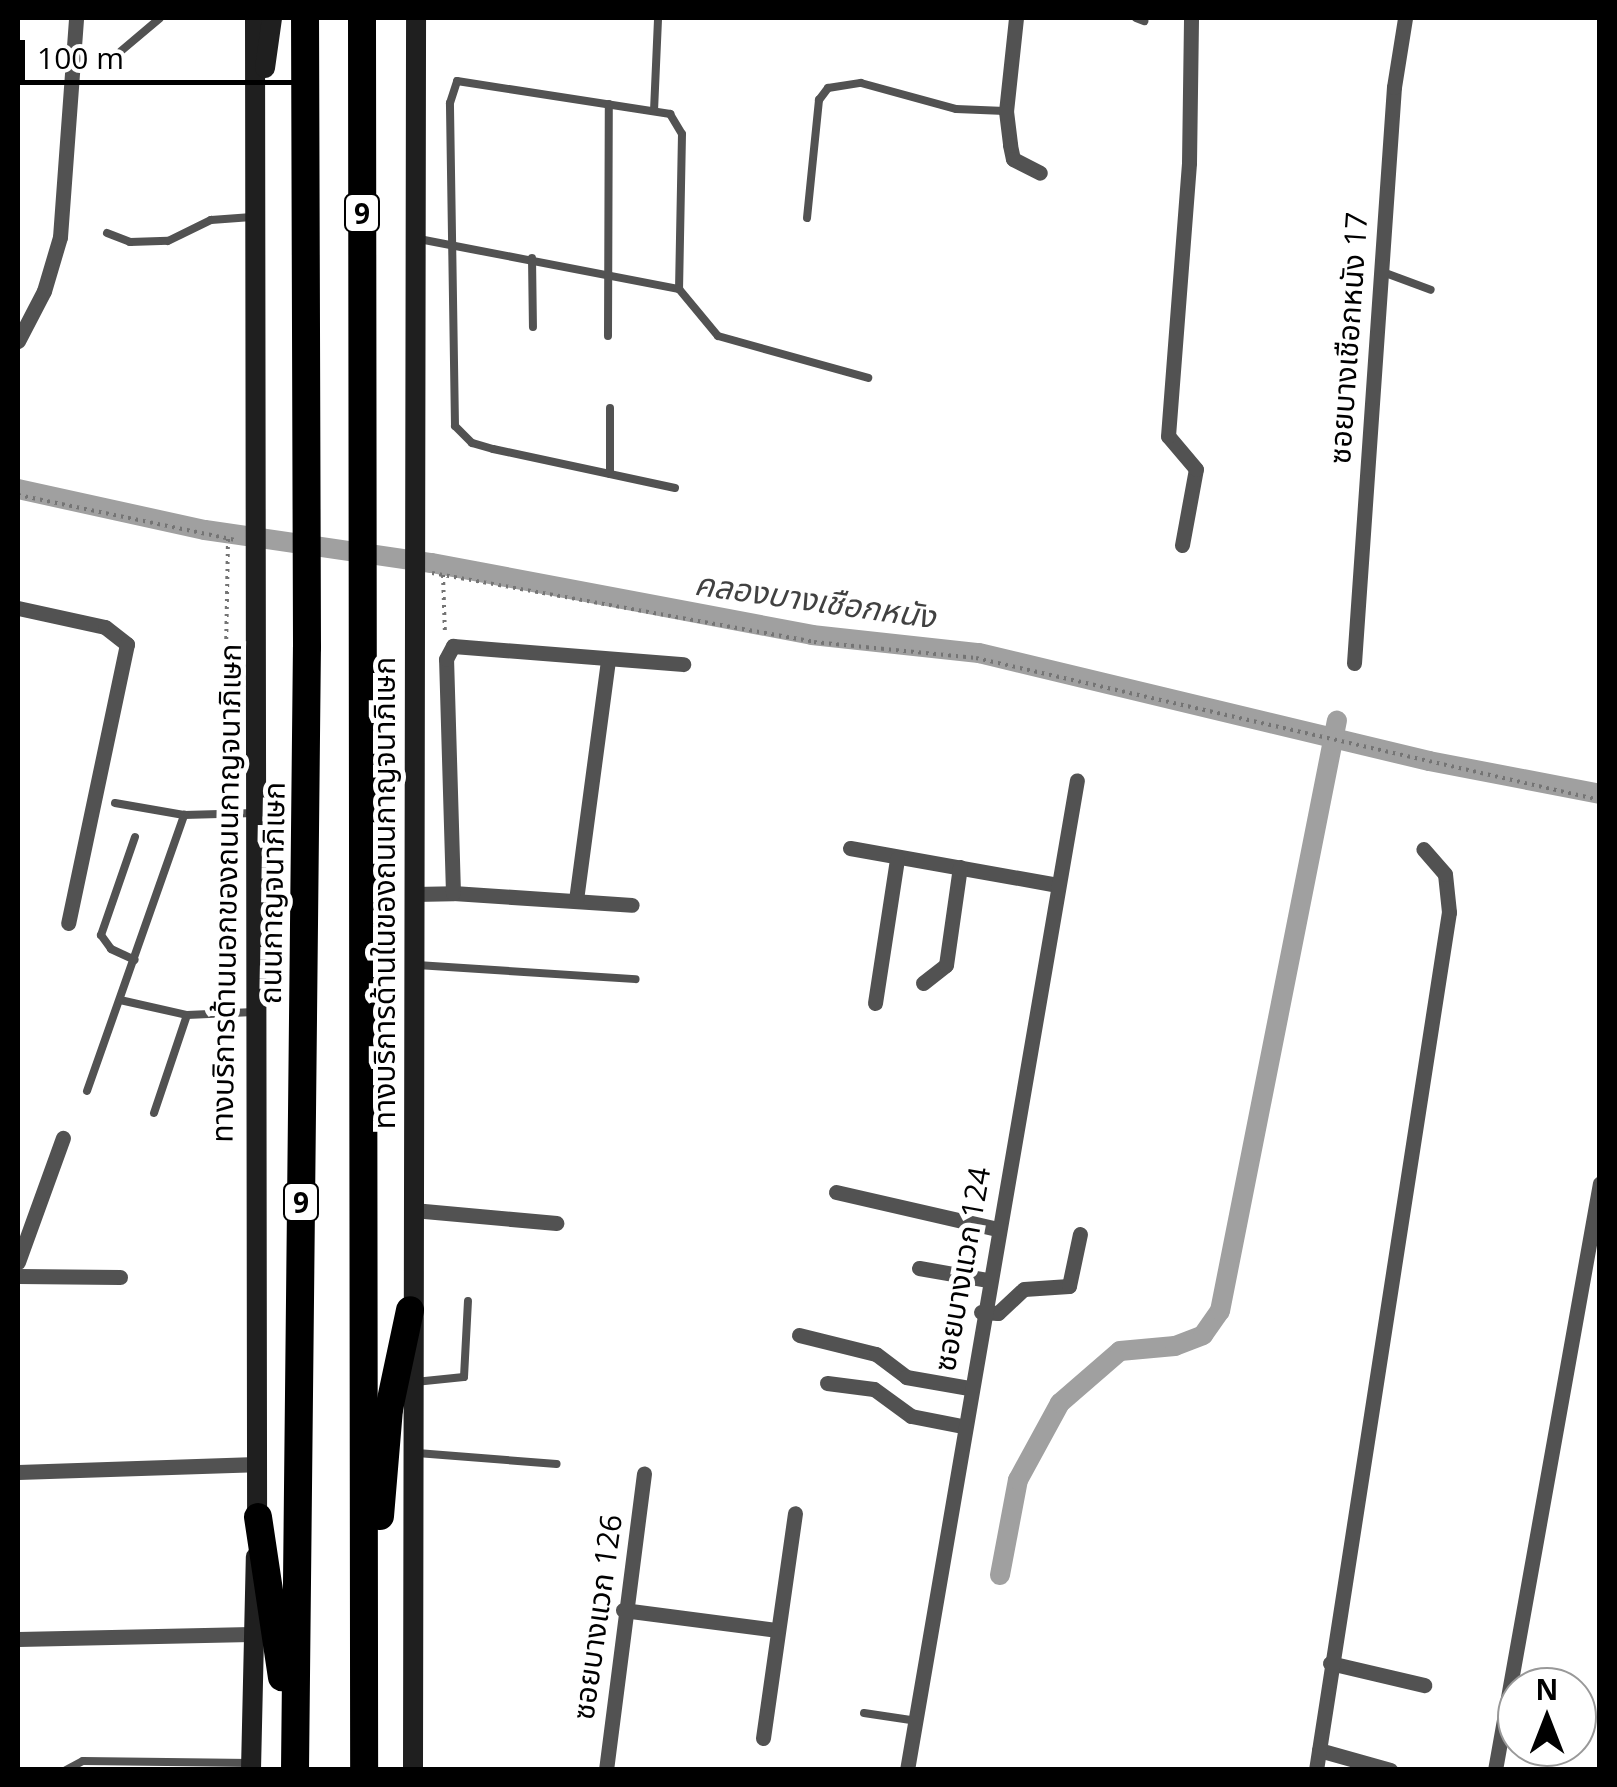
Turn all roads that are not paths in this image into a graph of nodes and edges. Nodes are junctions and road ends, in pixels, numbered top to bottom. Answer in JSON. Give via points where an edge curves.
{"nodes":[{"id":1,"x":76,"y":18,"type":"edge"},
{"id":2,"x":160,"y":18,"type":"edge"},
{"id":3,"x":254,"y":18,"type":"edge"},
{"id":4,"x":272,"y":18,"type":"edge"},
{"id":5,"x":305,"y":18,"type":"edge"},
{"id":6,"x":362,"y":18,"type":"edge"},
{"id":7,"x":416,"y":18,"type":"edge"},
{"id":8,"x":658,"y":18,"type":"edge"},
{"id":9,"x":1016,"y":18,"type":"edge"},
{"id":10,"x":1192,"y":18,"type":"edge"},
{"id":11,"x":1405,"y":18,"type":"edge"},
{"id":12,"x":121,"y":51,"type":"dead end"},
{"id":13,"x":609,"y":104,"type":"junction"},
{"id":14,"x":654,"y":111,"type":"junction"},
{"id":15,"x":1006,"y":111,"type":"junction"},
{"id":16,"x":254,"y":134,"type":"junction"},
{"id":17,"x":1040,"y":172,"type":"dead end"},
{"id":18,"x":252,"y":217,"type":"junction"},
{"id":19,"x":807,"y":218,"type":"dead end"},
{"id":20,"x":107,"y":233,"type":"dead end"},
{"id":21,"x":415,"y":238,"type":"junction"},
{"id":22,"x":453,"y":244,"type":"junction"},
{"id":23,"x":532,"y":258,"type":"junction"},
{"id":24,"x":1380,"y":270,"type":"junction"},
{"id":25,"x":607,"y":272,"type":"junction"},
{"id":26,"x":679,"y":289,"type":"junction"},
{"id":27,"x":1431,"y":290,"type":"dead end"},
{"id":28,"x":533,"y":327,"type":"dead end"},
{"id":29,"x":608,"y":336,"type":"dead end"},
{"id":30,"x":18,"y":341,"type":"edge"},
{"id":31,"x":868,"y":378,"type":"dead end"},
{"id":32,"x":610,"y":408,"type":"dead end"},
{"id":33,"x":610,"y":474,"type":"junction"},
{"id":34,"x":675,"y":488,"type":"dead end"},
{"id":35,"x":1182,"y":544,"type":"dead end"},
{"id":36,"x":18,"y":608,"type":"edge"},
{"id":37,"x":608,"y":661,"type":"junction"},
{"id":38,"x":1354,"y":663,"type":"dead end"},
{"id":39,"x":683,"y":664,"type":"dead end"},
{"id":40,"x":1077,"y":780,"type":"dead end"},
{"id":41,"x":115,"y":803,"type":"dead end"},
{"id":42,"x":256,"y":813,"type":"junction"},
{"id":43,"x":184,"y":814,"type":"junction"},
{"id":44,"x":135,"y":838,"type":"dead end"},
{"id":45,"x":850,"y":848,"type":"dead end"},
{"id":46,"x":1422,"y":849,"type":"dead end"},
{"id":47,"x":897,"y":859,"type":"junction"},
{"id":48,"x":960,"y":867,"type":"junction"},
{"id":49,"x":1058,"y":885,"type":"junction"},
{"id":50,"x":453,"y":893,"type":"junction"},
{"id":51,"x":414,"y":894,"type":"junction"},
{"id":52,"x":576,"y":900,"type":"junction"},
{"id":53,"x":632,"y":904,"type":"dead end"},
{"id":54,"x":68,"y":922,"type":"dead end"},
{"id":55,"x":135,"y":960,"type":"junction"},
{"id":56,"x":417,"y":965,"type":"junction"},
{"id":57,"x":636,"y":980,"type":"dead end"},
{"id":58,"x":924,"y":983,"type":"dead end"},
{"id":59,"x":120,"y":1000,"type":"junction"},
{"id":60,"x":875,"y":1003,"type":"dead end"},
{"id":61,"x":256,"y":1012,"type":"junction"},
{"id":62,"x":187,"y":1015,"type":"junction"},
{"id":63,"x":87,"y":1090,"type":"dead end"},
{"id":64,"x":154,"y":1113,"type":"dead end"},
{"id":65,"x":62,"y":1138,"type":"dead end"},
{"id":66,"x":1600,"y":1183,"type":"edge"},
{"id":67,"x":836,"y":1192,"type":"dead end"},
{"id":68,"x":412,"y":1210,"type":"junction"},
{"id":69,"x":556,"y":1223,"type":"dead end"},
{"id":70,"x":996,"y":1228,"type":"junction"},
{"id":71,"x":1080,"y":1234,"type":"dead end"},
{"id":72,"x":18,"y":1262,"type":"edge"},
{"id":73,"x":919,"y":1268,"type":"dead end"},
{"id":74,"x":18,"y":1276,"type":"edge"},
{"id":75,"x":120,"y":1277,"type":"dead end"},
{"id":76,"x":987,"y":1280,"type":"junction"},
{"id":77,"x":468,"y":1301,"type":"dead end"},
{"id":78,"x":410,"y":1310,"type":"junction"},
{"id":79,"x":981,"y":1312,"type":"junction"},
{"id":80,"x":799,"y":1335,"type":"dead end"},
{"id":81,"x":411,"y":1382,"type":"junction"},
{"id":82,"x":827,"y":1383,"type":"dead end"},
{"id":83,"x":968,"y":1388,"type":"junction"},
{"id":84,"x":962,"y":1426,"type":"junction"},
{"id":85,"x":411,"y":1452,"type":"junction"},
{"id":86,"x":256,"y":1464,"type":"junction"},
{"id":87,"x":557,"y":1464,"type":"dead end"},
{"id":88,"x":18,"y":1472,"type":"edge"},
{"id":89,"x":644,"y":1472,"type":"dead end"},
{"id":90,"x":795,"y":1513,"type":"dead end"},
{"id":91,"x":258,"y":1517,"type":"junction"},
{"id":92,"x":623,"y":1610,"type":"junction"},
{"id":93,"x":366,"y":1617,"type":"junction"},
{"id":94,"x":778,"y":1630,"type":"junction"},
{"id":95,"x":252,"y":1634,"type":"junction"},
{"id":96,"x":18,"y":1639,"type":"edge"},
{"id":97,"x":1330,"y":1663,"type":"junction"},
{"id":98,"x":1424,"y":1685,"type":"dead end"},
{"id":99,"x":864,"y":1713,"type":"dead end"},
{"id":100,"x":917,"y":1721,"type":"junction"},
{"id":101,"x":764,"y":1738,"type":"dead end"},
{"id":102,"x":1319,"y":1750,"type":"junction"},
{"id":103,"x":294,"y":1764,"type":"edge"},
{"id":104,"x":143,"y":1766,"type":"edge"},
{"id":105,"x":220,"y":1766,"type":"edge"},
{"id":106,"x":251,"y":1766,"type":"edge"},
{"id":107,"x":66,"y":1770,"type":"edge"},
{"id":108,"x":364,"y":1770,"type":"edge"},
{"id":109,"x":413,"y":1770,"type":"edge"},
{"id":110,"x":606,"y":1770,"type":"edge"},
{"id":111,"x":907,"y":1770,"type":"edge"},
{"id":112,"x":1316,"y":1770,"type":"edge"},
{"id":113,"x":1390,"y":1770,"type":"edge"},
{"id":114,"x":1495,"y":1770,"type":"edge"}],
"edges":[{"from":1,"to":30,"type":"street","via":[[60,236],[44,292]]},
{"from":2,"to":12,"type":"lane"},
{"from":3,"to":16,"type":"main road","name":"ทางบริการด้านนอกของถนนกาญจนาภิเษก"},
{"from":4,"to":16,"type":"main road"},
{"from":5,"to":103,"type":"highway","name":"ถนนกาญจนาภิเษก","number":"9","via":[[307,647]]},
{"from":6,"to":93,"type":"highway","number":"9"},
{"from":7,"to":21,"type":"main road","name":"ทางบริการด้านในของถนนกาญจนาภิเษก"},
{"from":8,"to":14,"type":"lane"},
{"from":9,"to":15,"type":"street"},
{"from":10,"to":35,"type":"street","via":[[1189,163],[1168,436],[1196,469]]},
{"from":11,"to":24,"type":"street","name":"ซอยบางเชือกหนัง 17"},
{"from":13,"to":14,"type":"lane"},
{"from":13,"to":22,"type":"lane","via":[[458,81],[450,103]]},
{"from":13,"to":25,"type":"lane"},
{"from":14,"to":26,"type":"lane","via":[[670,114],[682,134]]},
{"from":15,"to":17,"type":"street","via":[[1014,160]]},
{"from":15,"to":19,"type":"lane","via":[[956,108],[861,83],[828,88],[819,100]]},
{"from":16,"to":18,"type":"main road","name":"ทางบริการด้านนอกของถนนกาญจนาภิเษก"},
{"from":18,"to":20,"type":"lane","via":[[211,220],[168,241],[130,242]]},
{"from":18,"to":42,"type":"main road","name":"ทางบริการด้านนอกของถนนกาญจนาภิเษก","via":[[260,388]]},
{"from":21,"to":22,"type":"lane"},
{"from":21,"to":51,"type":"main road","name":"ทางบริการด้านในของถนนกาญจนาภิเษก"},
{"from":22,"to":23,"type":"lane"},
{"from":22,"to":33,"type":"lane","via":[[455,426],[492,450]]},
{"from":23,"to":25,"type":"lane"},
{"from":23,"to":28,"type":"lane"},
{"from":24,"to":27,"type":"lane"},
{"from":24,"to":38,"type":"street","name":"ซอยบางเชือกหนัง 17"},
{"from":25,"to":26,"type":"lane"},
{"from":25,"to":29,"type":"lane"},
{"from":26,"to":31,"type":"lane","via":[[718,336]]},
{"from":32,"to":33,"type":"lane"},
{"from":33,"to":34,"type":"lane"},
{"from":36,"to":54,"type":"street","via":[[105,627],[127,644]]},
{"from":37,"to":39,"type":"street"},
{"from":37,"to":50,"type":"street","via":[[453,646],[446,659]]},
{"from":37,"to":52,"type":"street"},
{"from":40,"to":49,"type":"street","name":"ซอยบางแวก 124"},
{"from":41,"to":43,"type":"lane"},
{"from":42,"to":43,"type":"lane"},
{"from":42,"to":61,"type":"main road","name":"ทางบริการด้านนอกของถนนกาญจนาภิเษก"},
{"from":43,"to":55,"type":"lane"},
{"from":44,"to":55,"type":"lane","via":[[101,935],[111,949]]},
{"from":45,"to":47,"type":"street"},
{"from":46,"to":97,"type":"street","via":[[1444,874],[1448,912]]},
{"from":47,"to":48,"type":"street"},
{"from":47,"to":60,"type":"street"},
{"from":48,"to":49,"type":"street"},
{"from":48,"to":58,"type":"street","via":[[946,965]]},
{"from":49,"to":70,"type":"street","name":"ซอยบางแวก 124"},
{"from":50,"to":51,"type":"street"},
{"from":50,"to":52,"type":"street"},
{"from":51,"to":56,"type":"main road","name":"ทางบริการด้านในของถนนกาญจนาภิเษก"},
{"from":52,"to":53,"type":"street"},
{"from":55,"to":59,"type":"lane"},
{"from":56,"to":57,"type":"lane"},
{"from":56,"to":68,"type":"main road","name":"ทางบริการด้านในของถนนกาญจนาภิเษก"},
{"from":59,"to":62,"type":"lane"},
{"from":59,"to":63,"type":"lane"},
{"from":61,"to":62,"type":"lane"},
{"from":61,"to":86,"type":"main road","name":"ทางบริการด้านนอกของถนนกาญจนาภิเษก"},
{"from":62,"to":64,"type":"lane"},
{"from":65,"to":72,"type":"street"},
{"from":66,"to":114,"type":"street"},
{"from":67,"to":70,"type":"street"},
{"from":68,"to":69,"type":"street"},
{"from":68,"to":78,"type":"main road","name":"ทางบริการด้านในของถนนกาญจนาภิเษก"},
{"from":70,"to":76,"type":"street","name":"ซอยบางแวก 124"},
{"from":71,"to":79,"type":"street","via":[[1069,1286],[1024,1289],[998,1313]]},
{"from":73,"to":76,"type":"street"},
{"from":74,"to":75,"type":"street"},
{"from":76,"to":79,"type":"street","name":"ซอยบางแวก 124"},
{"from":77,"to":81,"type":"lane","via":[[464,1377]]},
{"from":78,"to":81,"type":"main road","name":"ทางบริการด้านในของถนนกาญจนาภิเษก"},
{"from":78,"to":93,"type":"highway","via":[[389,1408]]},
{"from":79,"to":83,"type":"street","name":"ซอยบางแวก 124"},
{"from":80,"to":83,"type":"street","via":[[876,1354],[906,1377]]},
{"from":81,"to":85,"type":"main road","name":"ทางบริการด้านในของถนนกาญจนาภิเษก"},
{"from":82,"to":84,"type":"street","via":[[874,1389],[911,1416]]},
{"from":83,"to":84,"type":"street","name":"ซอยบางแวก 124"},
{"from":84,"to":100,"type":"street","name":"ซอยบางแวก 124"},
{"from":85,"to":87,"type":"lane"},
{"from":85,"to":109,"type":"main road","name":"ทางบริการด้านในของถนนกาญจนาภิเษก"},
{"from":86,"to":88,"type":"street"},
{"from":86,"to":91,"type":"main road","name":"ทางบริการด้านนอกของถนนกาญจนาภิเษก"},
{"from":89,"to":92,"type":"street","name":"ซอยบางแวก 126"},
{"from":90,"to":94,"type":"street"},
{"from":91,"to":95,"type":"main road","name":"ทางบริการด้านนอกของถนนกาญจนาภิเษก"},
{"from":91,"to":103,"type":"highway"},
{"from":92,"to":94,"type":"street"},
{"from":92,"to":110,"type":"street","name":"ซอยบางแวก 126"},
{"from":93,"to":108,"type":"highway","number":"9"},
{"from":94,"to":101,"type":"street"},
{"from":95,"to":96,"type":"street"},
{"from":95,"to":106,"type":"main road","name":"ทางบริการด้านนอกของถนนกาญจนาภิเษก"},
{"from":97,"to":98,"type":"street"},
{"from":97,"to":102,"type":"street"},
{"from":99,"to":100,"type":"lane"},
{"from":100,"to":111,"type":"street","name":"ซอยบางแวก 124"},
{"from":102,"to":112,"type":"street"},
{"from":102,"to":113,"type":"street"},
{"from":104,"to":105,"type":"lane"},
{"from":104,"to":107,"type":"lane","via":[[83,1761]]},
{"from":105,"to":106,"type":"lane"}]}
